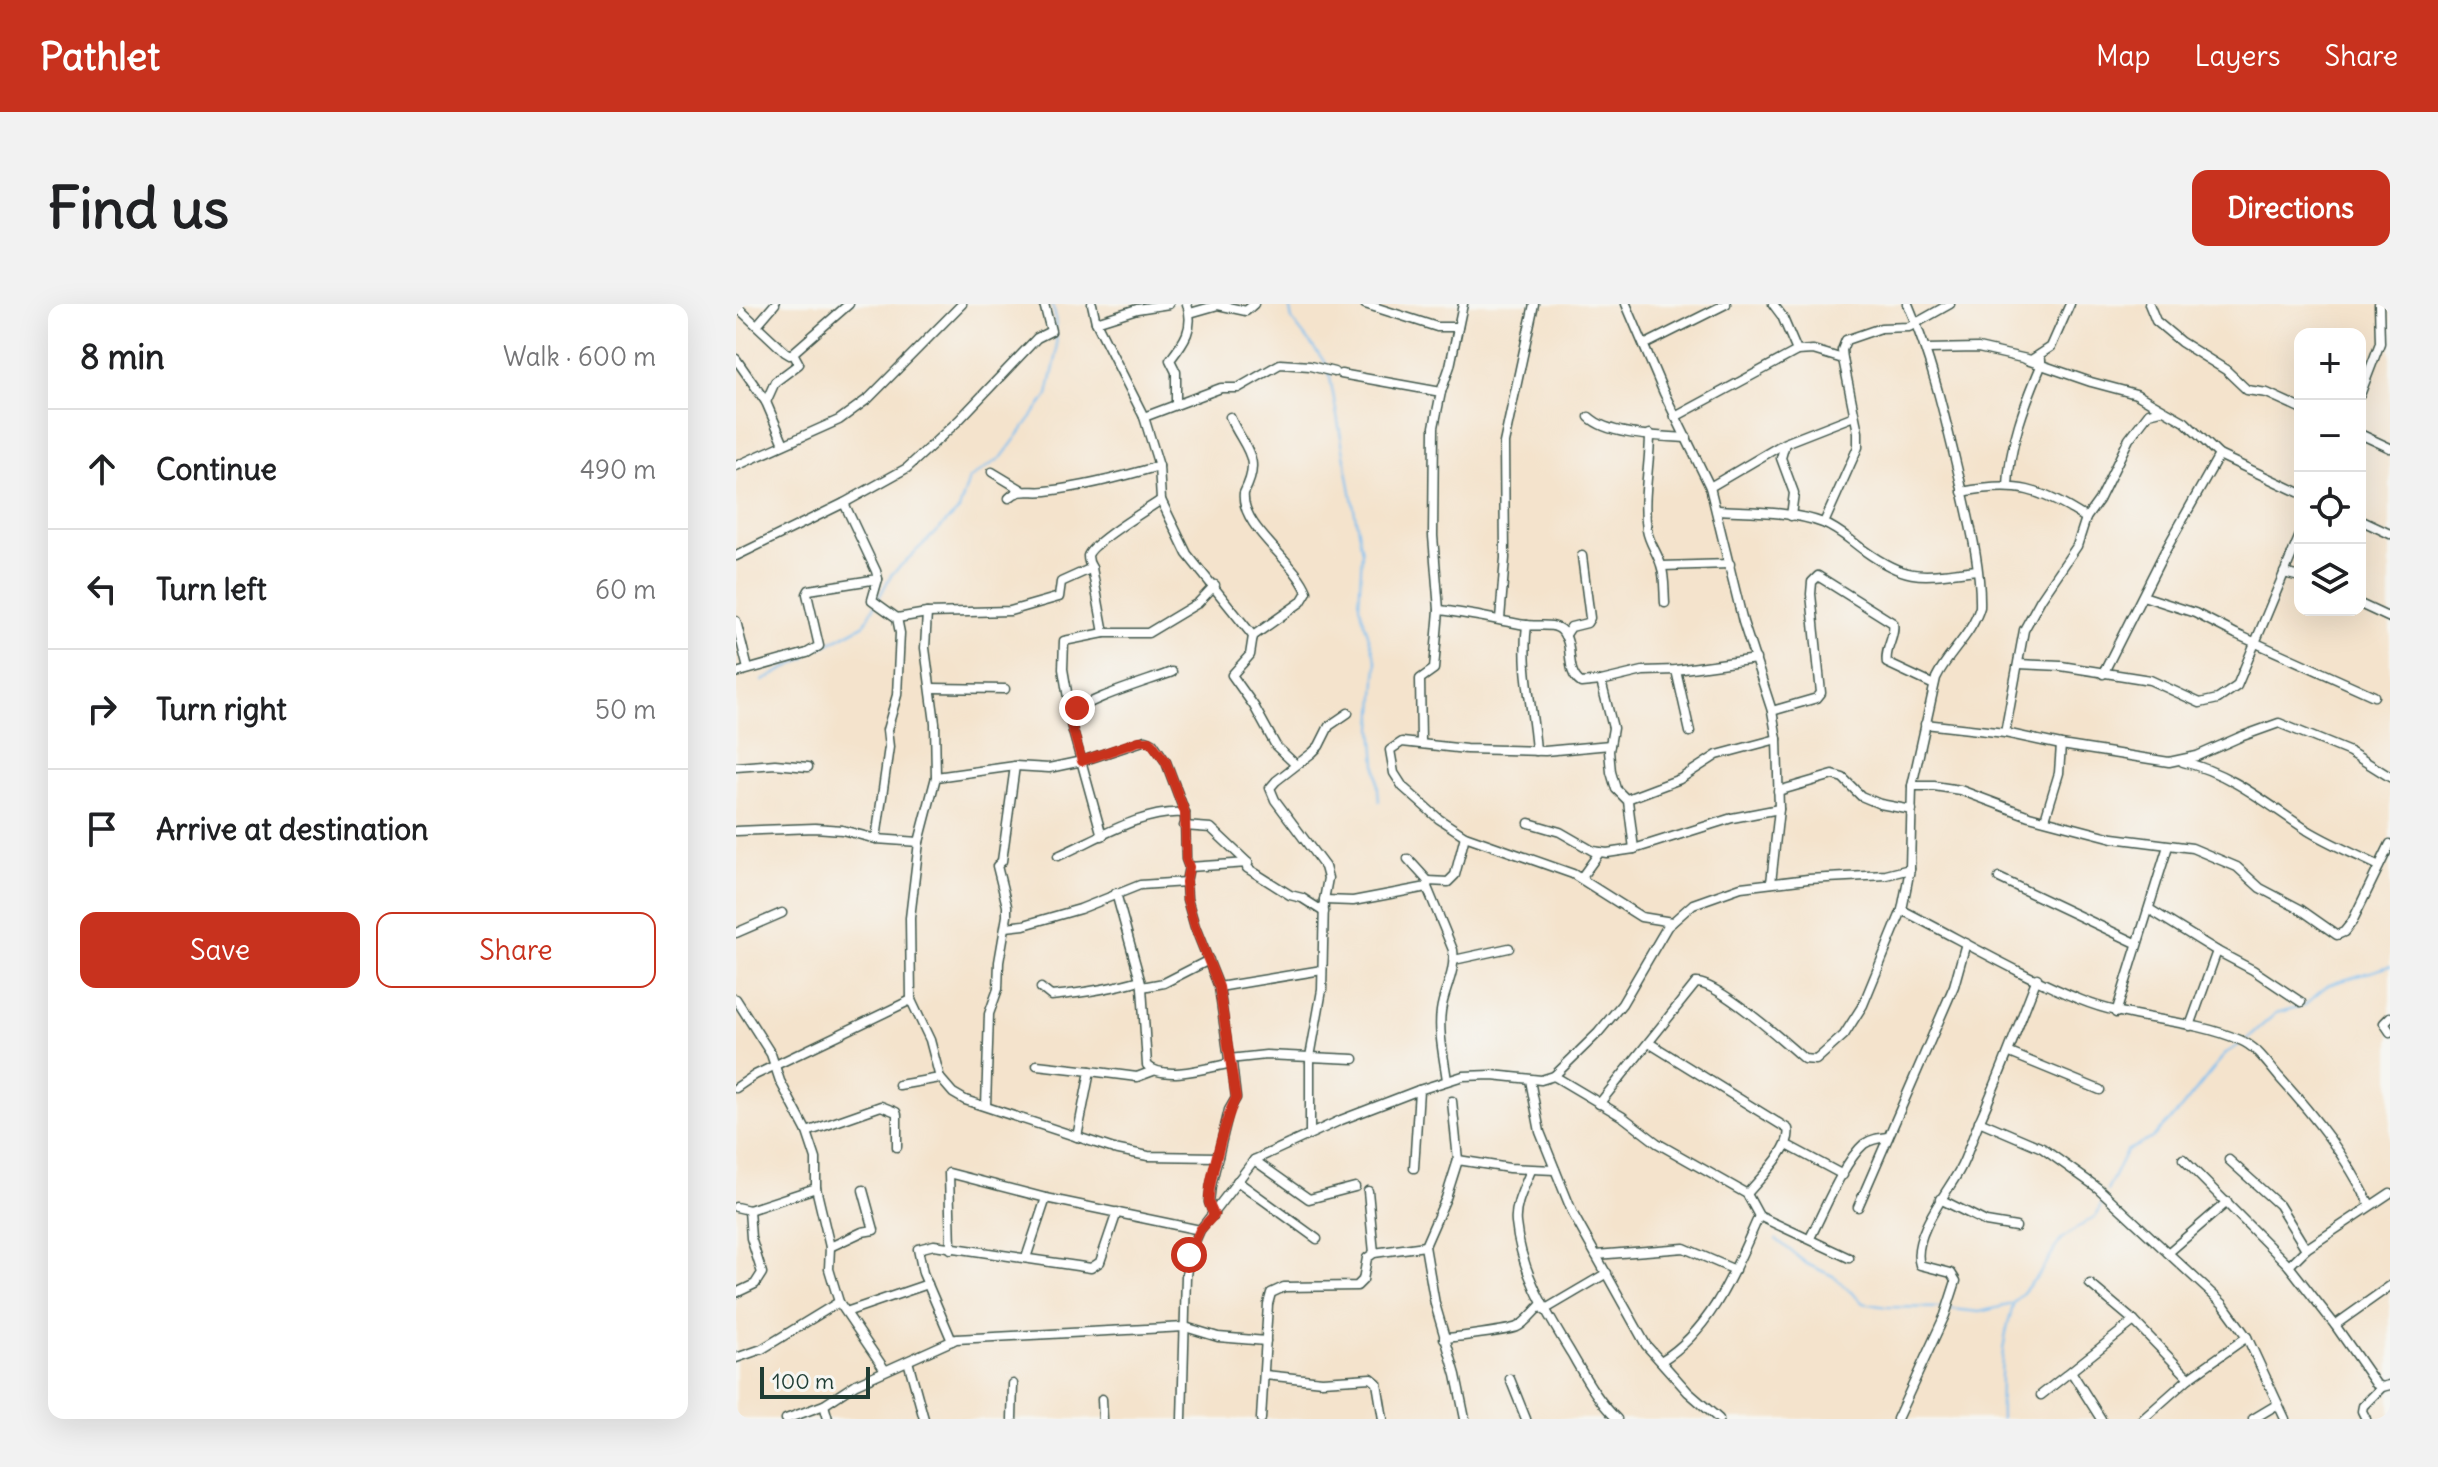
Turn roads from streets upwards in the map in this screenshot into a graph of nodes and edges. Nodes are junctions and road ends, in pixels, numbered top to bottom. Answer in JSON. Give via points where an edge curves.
{"nodes":[{"id":1,"x":775,"y":304,"type":"edge"},
{"id":2,"x":849,"y":304,"type":"edge"},
{"id":3,"x":962,"y":304,"type":"edge"},
{"id":4,"x":1044,"y":304,"type":"edge"},
{"id":5,"x":1092,"y":304,"type":"edge"},
{"id":6,"x":1169,"y":304,"type":"edge"},
{"id":7,"x":1254,"y":304,"type":"edge"},
{"id":8,"x":1365,"y":304,"type":"edge"},
{"id":9,"x":1463,"y":304,"type":"edge"},
{"id":10,"x":1534,"y":304,"type":"edge"},
{"id":11,"x":1626,"y":304,"type":"edge"},
{"id":12,"x":1726,"y":304,"type":"edge"},
{"id":13,"x":1773,"y":304,"type":"edge"},
{"id":14,"x":1908,"y":304,"type":"edge"},
{"id":15,"x":1950,"y":304,"type":"edge"},
{"id":16,"x":2070,"y":304,"type":"edge"},
{"id":17,"x":2149,"y":304,"type":"edge"},
{"id":18,"x":2379,"y":304,"type":"edge"},
{"id":19,"x":736,"y":306,"type":"edge"},
{"id":20,"x":1188,"y":309,"type":"edge"},
{"id":21,"x":1096,"y":322,"type":"junction"},
{"id":22,"x":1916,"y":323,"type":"junction"},
{"id":23,"x":757,"y":325,"type":"junction"},
{"id":24,"x":2390,"y":326,"type":"edge"},
{"id":25,"x":1458,"y":327,"type":"junction"},
{"id":26,"x":2379,"y":327,"type":"junction"},
{"id":27,"x":1644,"y":345,"type":"junction"},
{"id":28,"x":1927,"y":349,"type":"junction"},
{"id":29,"x":1797,"y":351,"type":"junction"},
{"id":30,"x":793,"y":353,"type":"junction"},
{"id":31,"x":736,"y":359,"type":"edge"},
{"id":32,"x":1843,"y":359,"type":"junction"},
{"id":33,"x":2041,"y":361,"type":"junction"},
{"id":34,"x":2366,"y":379,"type":"edge"},
{"id":35,"x":1441,"y":392,"type":"junction"},
{"id":36,"x":2149,"y":401,"type":"junction"},
{"id":37,"x":766,"y":402,"type":"junction"},
{"id":38,"x":1176,"y":404,"type":"junction"},
{"id":39,"x":2294,"y":405,"type":"edge"},
{"id":40,"x":2161,"y":410,"type":"junction"},
{"id":41,"x":2149,"y":413,"type":"junction"},
{"id":42,"x":1854,"y":416,"type":"junction"},
{"id":43,"x":1144,"y":417,"type":"junction"},
{"id":44,"x":1230,"y":417,"type":"dead end"},
{"id":45,"x":1589,"y":417,"type":"dead end"},
{"id":46,"x":1676,"y":419,"type":"junction"},
{"id":47,"x":1654,"y":435,"type":"junction"},
{"id":48,"x":2366,"y":437,"type":"edge"},
{"id":49,"x":1687,"y":438,"type":"junction"},
{"id":50,"x":1785,"y":443,"type":"junction"},
{"id":51,"x":784,"y":444,"type":"junction"},
{"id":52,"x":2390,"y":448,"type":"edge"},
{"id":53,"x":2219,"y":455,"type":"junction"},
{"id":54,"x":736,"y":466,"type":"edge"},
{"id":55,"x":1159,"y":466,"type":"junction"},
{"id":56,"x":992,"y":472,"type":"dead end"},
{"id":57,"x":1710,"y":487,"type":"junction"},
{"id":58,"x":2008,"y":487,"type":"junction"},
{"id":59,"x":1022,"y":490,"type":"junction"},
{"id":60,"x":2294,"y":490,"type":"edge"},
{"id":61,"x":1962,"y":492,"type":"junction"},
{"id":62,"x":1009,"y":498,"type":"dead end"},
{"id":63,"x":1161,"y":500,"type":"junction"},
{"id":64,"x":844,"y":503,"type":"junction"},
{"id":65,"x":1718,"y":510,"type":"junction"},
{"id":66,"x":1791,"y":516,"type":"junction"},
{"id":67,"x":2086,"y":518,"type":"junction"},
{"id":68,"x":2366,"y":522,"type":"edge"},
{"id":69,"x":1824,"y":523,"type":"junction"},
{"id":70,"x":2389,"y":530,"type":"edge"},
{"id":71,"x":2296,"y":544,"type":"edge"},
{"id":72,"x":736,"y":556,"type":"edge"},
{"id":73,"x":1582,"y":556,"type":"dead end"},
{"id":74,"x":1730,"y":564,"type":"junction"},
{"id":75,"x":1662,"y":566,"type":"junction"},
{"id":76,"x":1092,"y":568,"type":"junction"},
{"id":77,"x":1977,"y":570,"type":"junction"},
{"id":78,"x":2284,"y":573,"type":"junction"},
{"id":79,"x":2294,"y":576,"type":"edge"},
{"id":80,"x":878,"y":579,"type":"junction"},
{"id":81,"x":1215,"y":585,"type":"junction"},
{"id":82,"x":2143,"y":596,"type":"junction"},
{"id":83,"x":1665,"y":603,"type":"dead end"},
{"id":84,"x":2366,"y":607,"type":"edge"},
{"id":85,"x":1439,"y":610,"type":"junction"},
{"id":86,"x":927,"y":613,"type":"junction"},
{"id":87,"x":897,"y":618,"type":"junction"},
{"id":88,"x":2390,"y":618,"type":"edge"},
{"id":89,"x":1500,"y":619,"type":"junction"},
{"id":90,"x":736,"y":621,"type":"edge"},
{"id":91,"x":1527,"y":625,"type":"junction"},
{"id":92,"x":1104,"y":633,"type":"junction"},
{"id":93,"x":1253,"y":636,"type":"junction"},
{"id":94,"x":1565,"y":636,"type":"junction"},
{"id":95,"x":2256,"y":642,"type":"junction"},
{"id":96,"x":1756,"y":659,"type":"junction"},
{"id":97,"x":2019,"y":664,"type":"junction"},
{"id":98,"x":748,"y":669,"type":"junction"},
{"id":99,"x":1676,"y":670,"type":"junction"},
{"id":100,"x":1172,"y":672,"type":"dead end"},
{"id":101,"x":736,"y":673,"type":"edge"},
{"id":102,"x":2103,"y":674,"type":"junction"},
{"id":103,"x":1601,"y":681,"type":"junction"},
{"id":104,"x":1934,"y":685,"type":"junction"},
{"id":105,"x":931,"y":688,"type":"junction"},
{"id":106,"x":1005,"y":689,"type":"dead end"},
{"id":107,"x":2374,"y":696,"type":"dead end"},
{"id":108,"x":1772,"y":711,"type":"junction"},
{"id":109,"x":1348,"y":713,"type":"dead end"},
{"id":110,"x":1071,"y":715,"type":"junction"},
{"id":111,"x":1925,"y":724,"type":"junction"},
{"id":112,"x":1690,"y":732,"type":"dead end"},
{"id":113,"x":2005,"y":733,"type":"junction"},
{"id":114,"x":1777,"y":739,"type":"junction"},
{"id":115,"x":1421,"y":742,"type":"junction"},
{"id":116,"x":1610,"y":745,"type":"junction"},
{"id":117,"x":2061,"y":745,"type":"junction"},
{"id":118,"x":1536,"y":751,"type":"junction"},
{"id":119,"x":1082,"y":761,"type":"junction"},
{"id":120,"x":2180,"y":761,"type":"junction"},
{"id":121,"x":1295,"y":764,"type":"junction"},
{"id":122,"x":1015,"y":766,"type":"junction"},
{"id":123,"x":736,"y":767,"type":"edge"},
{"id":124,"x":808,"y":767,"type":"dead end"},
{"id":125,"x":2389,"y":774,"type":"edge"},
{"id":126,"x":936,"y":777,"type":"junction"},
{"id":127,"x":1912,"y":786,"type":"junction"},
{"id":128,"x":1778,"y":791,"type":"junction"},
{"id":129,"x":1627,"y":799,"type":"junction"},
{"id":130,"x":1779,"y":809,"type":"junction"},
{"id":131,"x":1912,"y":810,"type":"junction"},
{"id":132,"x":1185,"y":813,"type":"junction"},
{"id":133,"x":2045,"y":819,"type":"junction"},
{"id":134,"x":1529,"y":823,"type":"dead end"},
{"id":135,"x":1184,"y":826,"type":"junction"},
{"id":136,"x":736,"y":831,"type":"edge"},
{"id":137,"x":1102,"y":836,"type":"junction"},
{"id":138,"x":1465,"y":836,"type":"junction"},
{"id":139,"x":876,"y":839,"type":"junction"},
{"id":140,"x":919,"y":842,"type":"junction"},
{"id":141,"x":2390,"y":844,"type":"edge"},
{"id":142,"x":2168,"y":846,"type":"junction"},
{"id":143,"x":1634,"y":849,"type":"junction"},
{"id":144,"x":1599,"y":853,"type":"junction"},
{"id":145,"x":1058,"y":856,"type":"dead end"},
{"id":146,"x":1408,"y":859,"type":"dead end"},
{"id":147,"x":1248,"y":863,"type":"junction"},
{"id":148,"x":2379,"y":866,"type":"junction"},
{"id":149,"x":1189,"y":867,"type":"junction"},
{"id":150,"x":1910,"y":869,"type":"junction"},
{"id":151,"x":1581,"y":878,"type":"junction"},
{"id":152,"x":1999,"y":878,"type":"dead end"},
{"id":153,"x":1186,"y":882,"type":"junction"},
{"id":154,"x":1771,"y":883,"type":"junction"},
{"id":155,"x":1428,"y":884,"type":"junction"},
{"id":156,"x":1116,"y":893,"type":"junction"},
{"id":157,"x":1324,"y":900,"type":"junction"},
{"id":158,"x":2149,"y":909,"type":"junction"},
{"id":159,"x":1902,"y":910,"type":"junction"},
{"id":160,"x":1324,"y":912,"type":"junction"},
{"id":161,"x":782,"y":913,"type":"dead end"},
{"id":162,"x":1672,"y":922,"type":"junction"},
{"id":163,"x":1006,"y":927,"type":"junction"},
{"id":164,"x":736,"y":933,"type":"edge"},
{"id":165,"x":1966,"y":943,"type":"junction"},
{"id":166,"x":2136,"y":943,"type":"junction"},
{"id":167,"x":1509,"y":948,"type":"dead end"},
{"id":168,"x":2217,"y":951,"type":"junction"},
{"id":169,"x":1209,"y":960,"type":"junction"},
{"id":170,"x":1454,"y":960,"type":"junction"},
{"id":171,"x":1322,"y":970,"type":"junction"},
{"id":172,"x":2037,"y":978,"type":"junction"},
{"id":173,"x":1141,"y":983,"type":"junction"},
{"id":174,"x":1219,"y":987,"type":"junction"},
{"id":175,"x":1041,"y":988,"type":"dead end"},
{"id":176,"x":736,"y":999,"type":"edge"},
{"id":177,"x":911,"y":1000,"type":"junction"},
{"id":178,"x":2301,"y":1002,"type":"dead end"},
{"id":179,"x":739,"y":1010,"type":"edge"},
{"id":180,"x":2116,"y":1013,"type":"junction"},
{"id":181,"x":2390,"y":1017,"type":"edge"},
{"id":182,"x":2190,"y":1026,"type":"junction"},
{"id":183,"x":2390,"y":1032,"type":"edge"},
{"id":184,"x":1649,"y":1043,"type":"junction"},
{"id":185,"x":2010,"y":1053,"type":"junction"},
{"id":186,"x":1310,"y":1057,"type":"junction"},
{"id":187,"x":1354,"y":1059,"type":"dead end"},
{"id":188,"x":1231,"y":1061,"type":"junction"},
{"id":189,"x":775,"y":1065,"type":"junction"},
{"id":190,"x":1037,"y":1065,"type":"dead end"},
{"id":191,"x":1090,"y":1071,"type":"junction"},
{"id":192,"x":1153,"y":1071,"type":"junction"},
{"id":193,"x":1554,"y":1076,"type":"junction"},
{"id":194,"x":940,"y":1078,"type":"junction"},
{"id":195,"x":1447,"y":1080,"type":"junction"},
{"id":196,"x":1530,"y":1080,"type":"junction"},
{"id":197,"x":899,"y":1085,"type":"dead end"},
{"id":198,"x":736,"y":1088,"type":"edge"},
{"id":199,"x":1419,"y":1090,"type":"junction"},
{"id":200,"x":2100,"y":1090,"type":"dead end"},
{"id":201,"x":1452,"y":1101,"type":"dead end"},
{"id":202,"x":1599,"y":1104,"type":"junction"},
{"id":203,"x":986,"y":1106,"type":"junction"},
{"id":204,"x":1979,"y":1121,"type":"junction"},
{"id":205,"x":807,"y":1132,"type":"junction"},
{"id":206,"x":1310,"y":1133,"type":"junction"},
{"id":207,"x":1077,"y":1137,"type":"junction"},
{"id":208,"x":1888,"y":1137,"type":"junction"},
{"id":209,"x":1787,"y":1145,"type":"junction"},
{"id":210,"x":897,"y":1147,"type":"dead end"},
{"id":211,"x":1218,"y":1157,"type":"junction"},
{"id":212,"x":2183,"y":1159,"type":"dead end"},
{"id":213,"x":1254,"y":1160,"type":"junction"},
{"id":214,"x":1458,"y":1160,"type":"junction"},
{"id":215,"x":2229,"y":1160,"type":"dead end"},
{"id":216,"x":1414,"y":1168,"type":"dead end"},
{"id":217,"x":1531,"y":1170,"type":"junction"},
{"id":218,"x":1555,"y":1170,"type":"junction"},
{"id":219,"x":1843,"y":1175,"type":"junction"},
{"id":220,"x":1237,"y":1181,"type":"junction"},
{"id":221,"x":1355,"y":1187,"type":"dead end"},
{"id":222,"x":816,"y":1188,"type":"junction"},
{"id":223,"x":863,"y":1190,"type":"dead end"},
{"id":224,"x":1368,"y":1191,"type":"dead end"},
{"id":225,"x":2390,"y":1193,"type":"edge"},
{"id":226,"x":1747,"y":1194,"type":"junction"},
{"id":227,"x":1046,"y":1198,"type":"junction"},
{"id":228,"x":1940,"y":1199,"type":"junction"},
{"id":229,"x":2227,"y":1202,"type":"junction"},
{"id":230,"x":2370,"y":1205,"type":"junction"},
{"id":231,"x":736,"y":1207,"type":"edge"},
{"id":232,"x":1858,"y":1207,"type":"dead end"},
{"id":233,"x":749,"y":1210,"type":"junction"},
{"id":234,"x":1117,"y":1212,"type":"junction"},
{"id":235,"x":1214,"y":1215,"type":"junction"},
{"id":236,"x":1759,"y":1216,"type":"junction"},
{"id":237,"x":2016,"y":1227,"type":"dead end"},
{"id":238,"x":1200,"y":1230,"type":"junction"},
{"id":239,"x":1810,"y":1238,"type":"junction"},
{"id":240,"x":1317,"y":1239,"type":"dead end"},
{"id":241,"x":1425,"y":1246,"type":"junction"},
{"id":242,"x":830,"y":1247,"type":"junction"},
{"id":243,"x":951,"y":1249,"type":"junction"},
{"id":244,"x":2306,"y":1249,"type":"junction"},
{"id":245,"x":1374,"y":1253,"type":"junction"},
{"id":246,"x":2168,"y":1253,"type":"junction"},
{"id":247,"x":1596,"y":1255,"type":"junction"},
{"id":248,"x":1026,"y":1258,"type":"junction"},
{"id":249,"x":1849,"y":1258,"type":"dead end"},
{"id":250,"x":2289,"y":1266,"type":"junction"},
{"id":251,"x":1735,"y":1270,"type":"junction"},
{"id":252,"x":1607,"y":1273,"type":"junction"},
{"id":253,"x":928,"y":1284,"type":"junction"},
{"id":254,"x":2090,"y":1284,"type":"dead end"},
{"id":255,"x":2390,"y":1286,"type":"edge"},
{"id":256,"x":736,"y":1293,"type":"edge"},
{"id":257,"x":839,"y":1302,"type":"junction"},
{"id":258,"x":1543,"y":1308,"type":"junction"},
{"id":259,"x":846,"y":1312,"type":"junction"},
{"id":260,"x":2134,"y":1321,"type":"junction"},
{"id":261,"x":2335,"y":1325,"type":"junction"},
{"id":262,"x":1185,"y":1327,"type":"junction"},
{"id":263,"x":2247,"y":1337,"type":"junction"},
{"id":264,"x":1444,"y":1338,"type":"junction"},
{"id":265,"x":952,"y":1341,"type":"junction"},
{"id":266,"x":1266,"y":1341,"type":"junction"},
{"id":267,"x":736,"y":1358,"type":"edge"},
{"id":268,"x":908,"y":1361,"type":"junction"},
{"id":269,"x":1661,"y":1361,"type":"junction"},
{"id":270,"x":885,"y":1370,"type":"junction"},
{"id":271,"x":2072,"y":1373,"type":"junction"},
{"id":272,"x":1265,"y":1375,"type":"junction"},
{"id":273,"x":2189,"y":1378,"type":"junction"},
{"id":274,"x":1510,"y":1379,"type":"dead end"},
{"id":275,"x":1013,"y":1384,"type":"dead end"},
{"id":276,"x":2386,"y":1386,"type":"edge"},
{"id":277,"x":2041,"y":1395,"type":"dead end"},
{"id":278,"x":1102,"y":1399,"type":"dead end"},
{"id":279,"x":2278,"y":1404,"type":"junction"},
{"id":280,"x":824,"y":1405,"type":"junction"},
{"id":281,"x":786,"y":1419,"type":"edge"},
{"id":282,"x":828,"y":1419,"type":"edge"},
{"id":283,"x":924,"y":1419,"type":"edge"},
{"id":284,"x":1012,"y":1419,"type":"edge"},
{"id":285,"x":1103,"y":1419,"type":"edge"},
{"id":286,"x":1182,"y":1419,"type":"edge"},
{"id":287,"x":1261,"y":1419,"type":"edge"},
{"id":288,"x":1383,"y":1419,"type":"edge"},
{"id":289,"x":1465,"y":1419,"type":"edge"},
{"id":290,"x":1526,"y":1419,"type":"edge"},
{"id":291,"x":1617,"y":1419,"type":"edge"},
{"id":292,"x":1719,"y":1419,"type":"edge"},
{"id":293,"x":1897,"y":1419,"type":"edge"},
{"id":294,"x":2101,"y":1419,"type":"edge"},
{"id":295,"x":2143,"y":1419,"type":"edge"},
{"id":296,"x":2253,"y":1419,"type":"edge"},
{"id":297,"x":2285,"y":1419,"type":"edge"},
{"id":298,"x":2366,"y":1419,"type":"edge"}],
"edges":[{"from":1,"to":23,"type":"street"},
{"from":2,"to":30,"type":"street"},
{"from":3,"to":51,"type":"street","via":[[869,398],[839,420]]},
{"from":4,"to":64,"type":"street","via":[[1051,331],[1037,338],[907,468]]},
{"from":5,"to":21,"type":"street"},
{"from":6,"to":21,"type":"street"},
{"from":7,"to":20,"type":"street","via":[[1246,311],[1218,305]]},
{"from":8,"to":25,"type":"street","via":[[1437,327]]},
{"from":9,"to":25,"type":"street"},
{"from":10,"to":89,"type":"street","via":[[1504,443]]},
{"from":11,"to":27,"type":"street"},
{"from":12,"to":27,"type":"street"},
{"from":13,"to":29,"type":"street"},
{"from":14,"to":22,"type":"street"},
{"from":15,"to":22,"type":"street"},
{"from":16,"to":33,"type":"street"},
{"from":17,"to":39,"type":"street","via":[[2156,321],[2247,390]]},
{"from":18,"to":26,"type":"street"},
{"from":19,"to":23,"type":"street"},
{"from":20,"to":38,"type":"street","via":[[1188,336],[1170,360],[1176,372]]},
{"from":21,"to":43,"type":"street"},
{"from":22,"to":28,"type":"street"},
{"from":22,"to":32,"type":"street","via":[[1850,337],[1843,345]]},
{"from":23,"to":30,"type":"street","via":[[785,352]]},
{"from":24,"to":26,"type":"street"},
{"from":25,"to":35,"type":"street"},
{"from":26,"to":34,"type":"street","via":[[2380,343]]},
{"from":27,"to":46,"type":"street"},
{"from":28,"to":33,"type":"street","via":[[1978,348]]},
{"from":28,"to":61,"type":"street"},
{"from":29,"to":32,"type":"street"},
{"from":29,"to":46,"type":"street"},
{"from":30,"to":37,"type":"street","via":[[799,364],[775,382]]},
{"from":31,"to":37,"type":"street"},
{"from":32,"to":42,"type":"street"},
{"from":33,"to":36,"type":"street"},
{"from":33,"to":58,"type":"street","via":[[2023,409]]},
{"from":35,"to":38,"type":"street","via":[[1280,364],[1238,388],[1221,388]]},
{"from":35,"to":85,"type":"street","via":[[1433,440]]},
{"from":36,"to":40,"type":"street"},
{"from":36,"to":41,"type":"street"},
{"from":37,"to":51,"type":"street"},
{"from":38,"to":43,"type":"street"},
{"from":40,"to":41,"type":"street"},
{"from":40,"to":53,"type":"street","via":[[2185,422]]},
{"from":41,"to":67,"type":"street"},
{"from":42,"to":50,"type":"street"},
{"from":42,"to":69,"type":"street","via":[[1858,447]]},
{"from":43,"to":55,"type":"street"},
{"from":44,"to":93,"type":"street","via":[[1253,468],[1244,505],[1307,592]]},
{"from":45,"to":47,"type":"street","via":[[1608,429]]},
{"from":46,"to":47,"type":"street"},
{"from":46,"to":49,"type":"street"},
{"from":47,"to":49,"type":"street"},
{"from":47,"to":75,"type":"street","via":[[1645,489],[1647,530]]},
{"from":48,"to":52,"type":"street"},
{"from":49,"to":57,"type":"street"},
{"from":50,"to":57,"type":"street"},
{"from":50,"to":66,"type":"street","via":[[1781,458],[1794,493]]},
{"from":51,"to":54,"type":"street"},
{"from":53,"to":60,"type":"street"},
{"from":53,"to":82,"type":"street"},
{"from":55,"to":59,"type":"street","via":[[1058,490]]},
{"from":55,"to":63,"type":"street"},
{"from":56,"to":59,"type":"street"},
{"from":57,"to":65,"type":"street"},
{"from":58,"to":61,"type":"street"},
{"from":58,"to":67,"type":"street","via":[[2051,496]]},
{"from":59,"to":62,"type":"street"},
{"from":61,"to":77,"type":"street"},
{"from":63,"to":76,"type":"street","via":[[1094,545],[1088,560]]},
{"from":63,"to":81,"type":"street","via":[[1187,554]]},
{"from":64,"to":72,"type":"street"},
{"from":64,"to":80,"type":"street"},
{"from":65,"to":66,"type":"street"},
{"from":65,"to":74,"type":"street"},
{"from":66,"to":69,"type":"street"},
{"from":67,"to":97,"type":"street","via":[[2077,546],[2024,630]]},
{"from":68,"to":70,"type":"street"},
{"from":69,"to":77,"type":"street","via":[[1908,575]]},
{"from":71,"to":78,"type":"street"},
{"from":73,"to":94,"type":"street","via":[[1590,618]]},
{"from":74,"to":75,"type":"street"},
{"from":74,"to":96,"type":"street"},
{"from":75,"to":83,"type":"street"},
{"from":76,"to":86,"type":"street","via":[[1061,582],[1059,597],[1025,607]]},
{"from":76,"to":92,"type":"street"},
{"from":77,"to":104,"type":"street","via":[[1977,620]]},
{"from":78,"to":79,"type":"street"},
{"from":78,"to":95,"type":"street"},
{"from":80,"to":87,"type":"street","via":[[872,600]]},
{"from":80,"to":98,"type":"street","via":[[809,590],[819,646]]},
{"from":81,"to":92,"type":"street","via":[[1198,603],[1148,633]]},
{"from":81,"to":93,"type":"street"},
{"from":82,"to":95,"type":"street"},
{"from":82,"to":102,"type":"street"},
{"from":84,"to":88,"type":"street"},
{"from":85,"to":89,"type":"street"},
{"from":85,"to":115,"type":"street","via":[[1434,669],[1420,679]]},
{"from":86,"to":87,"type":"street"},
{"from":86,"to":105,"type":"street"},
{"from":87,"to":139,"type":"street","via":[[897,695],[887,730]]},
{"from":89,"to":91,"type":"street"},
{"from":90,"to":98,"type":"street"},
{"from":91,"to":94,"type":"street","via":[[1556,628]]},
{"from":91,"to":118,"type":"street","via":[[1525,675]]},
{"from":92,"to":110,"type":"street","via":[[1064,641]]},
{"from":93,"to":121,"type":"street","via":[[1250,655],[1232,675],[1276,746]]},
{"from":94,"to":103,"type":"street","via":[[1576,680]]},
{"from":95,"to":102,"type":"street","via":[[2234,690],[2212,702],[2200,703],[2150,680]]},
{"from":95,"to":107,"type":"street"},
{"from":96,"to":99,"type":"street"},
{"from":96,"to":108,"type":"street"},
{"from":97,"to":102,"type":"street"},
{"from":97,"to":113,"type":"street"},
{"from":98,"to":101,"type":"street"},
{"from":99,"to":103,"type":"street"},
{"from":99,"to":112,"type":"street"},
{"from":100,"to":110,"type":"street","via":[[1091,702]]},
{"from":103,"to":116,"type":"street","via":[[1613,728]]},
{"from":104,"to":108,"type":"street","via":[[1887,663],[1893,623],[1818,576],[1811,594],[1822,689],[1817,698]]},
{"from":104,"to":111,"type":"street"},
{"from":105,"to":106,"type":"street"},
{"from":105,"to":126,"type":"street"},
{"from":108,"to":114,"type":"street"},
{"from":109,"to":121,"type":"street"},
{"from":110,"to":119,"type":"street"},
{"from":111,"to":113,"type":"street"},
{"from":111,"to":127,"type":"street"},
{"from":113,"to":117,"type":"street"},
{"from":114,"to":128,"type":"street"},
{"from":114,"to":129,"type":"street","via":[[1717,755],[1680,779]]},
{"from":115,"to":118,"type":"street"},
{"from":115,"to":138,"type":"street","via":[[1392,747],[1397,780]]},
{"from":116,"to":118,"type":"street"},
{"from":116,"to":129,"type":"street","via":[[1614,787]]},
{"from":117,"to":120,"type":"street"},
{"from":117,"to":133,"type":"street"},
{"from":119,"to":122,"type":"street","via":[[1049,768]]},
{"from":119,"to":132,"type":"street","via":[[1150,741],[1166,762]]},
{"from":119,"to":137,"type":"street"},
{"from":120,"to":125,"type":"street","via":[[2279,723]]},
{"from":120,"to":148,"type":"street","via":[[2215,772],[2322,838]]},
{"from":121,"to":157,"type":"street","via":[[1273,783],[1271,793],[1325,867]]},
{"from":122,"to":126,"type":"street"},
{"from":122,"to":163,"type":"street","via":[[1002,861],[997,866],[1007,906]]},
{"from":123,"to":124,"type":"street"},
{"from":126,"to":140,"type":"street"},
{"from":127,"to":131,"type":"street"},
{"from":127,"to":133,"type":"street","via":[[1960,790]]},
{"from":128,"to":130,"type":"street"},
{"from":128,"to":131,"type":"street","via":[[1833,775],[1861,796]]},
{"from":129,"to":143,"type":"street"},
{"from":130,"to":143,"type":"street"},
{"from":130,"to":154,"type":"street"},
{"from":131,"to":150,"type":"street"},
{"from":132,"to":135,"type":"street"},
{"from":132,"to":137,"type":"street","via":[[1144,816]]},
{"from":133,"to":142,"type":"street","via":[[2131,842]]},
{"from":134,"to":144,"type":"street"},
{"from":135,"to":147,"type":"street","via":[[1211,828]]},
{"from":135,"to":149,"type":"street"},
{"from":136,"to":139,"type":"street","via":[[815,828]]},
{"from":137,"to":145,"type":"street"},
{"from":138,"to":151,"type":"street"},
{"from":138,"to":155,"type":"street","via":[[1453,879]]},
{"from":139,"to":140,"type":"street"},
{"from":140,"to":177,"type":"street","via":[[910,918]]},
{"from":141,"to":148,"type":"street"},
{"from":142,"to":148,"type":"street","via":[[2192,848],[2237,867],[2260,888],[2337,935],[2352,922]]},
{"from":142,"to":158,"type":"street"},
{"from":143,"to":144,"type":"street"},
{"from":144,"to":151,"type":"street"},
{"from":146,"to":155,"type":"street"},
{"from":147,"to":149,"type":"street"},
{"from":147,"to":160,"type":"street","via":[[1247,868]]},
{"from":149,"to":153,"type":"street"},
{"from":150,"to":154,"type":"street"},
{"from":150,"to":159,"type":"street"},
{"from":151,"to":162,"type":"street","via":[[1641,917]]},
{"from":152,"to":166,"type":"street"},
{"from":153,"to":156,"type":"street","via":[[1140,885]]},
{"from":153,"to":169,"type":"street","via":[[1190,915]]},
{"from":154,"to":162,"type":"street","via":[[1693,904]]},
{"from":155,"to":157,"type":"street","via":[[1353,901]]},
{"from":155,"to":170,"type":"street"},
{"from":156,"to":163,"type":"street","via":[[1080,909]]},
{"from":156,"to":173,"type":"street"},
{"from":157,"to":160,"type":"street"},
{"from":158,"to":166,"type":"street"},
{"from":158,"to":168,"type":"street"},
{"from":159,"to":165,"type":"street"},
{"from":159,"to":184,"type":"street","via":[[1863,1005],[1844,1035],[1816,1060],[1804,1059],[1704,982],[1691,986]]},
{"from":160,"to":171,"type":"street"},
{"from":161,"to":164,"type":"street"},
{"from":162,"to":193,"type":"street","via":[[1622,1004]]},
{"from":163,"to":203,"type":"street","via":[[998,989],[989,1014]]},
{"from":165,"to":172,"type":"street"},
{"from":165,"to":208,"type":"street","via":[[1954,986]]},
{"from":166,"to":180,"type":"street"},
{"from":167,"to":170,"type":"street"},
{"from":168,"to":178,"type":"street"},
{"from":168,"to":182,"type":"street"},
{"from":169,"to":173,"type":"street","via":[[1164,983]]},
{"from":169,"to":174,"type":"street"},
{"from":170,"to":195,"type":"street","via":[[1441,1009]]},
{"from":171,"to":174,"type":"street"},
{"from":171,"to":186,"type":"street"},
{"from":172,"to":180,"type":"street"},
{"from":172,"to":185,"type":"street"},
{"from":173,"to":175,"type":"street","via":[[1051,996]]},
{"from":173,"to":192,"type":"street","via":[[1146,1058]]},
{"from":174,"to":188,"type":"street"},
{"from":176,"to":179,"type":"street"},
{"from":177,"to":189,"type":"street"},
{"from":177,"to":194,"type":"street"},
{"from":179,"to":189,"type":"street"},
{"from":180,"to":182,"type":"street"},
{"from":181,"to":183,"type":"street","via":[[2384,1026]]},
{"from":182,"to":230,"type":"street","via":[[2254,1048],[2341,1151]]},
{"from":184,"to":202,"type":"street"},
{"from":184,"to":209,"type":"street","via":[[1784,1125],[1790,1134]]},
{"from":185,"to":200,"type":"street"},
{"from":185,"to":204,"type":"street"},
{"from":186,"to":187,"type":"street"},
{"from":186,"to":188,"type":"street","via":[[1266,1055]]},
{"from":186,"to":206,"type":"street"},
{"from":188,"to":192,"type":"street","via":[[1167,1074]]},
{"from":188,"to":211,"type":"street","via":[[1236,1098]]},
{"from":189,"to":198,"type":"street"},
{"from":189,"to":205,"type":"street"},
{"from":190,"to":191,"type":"street"},
{"from":191,"to":192,"type":"street","via":[[1137,1077]]},
{"from":191,"to":207,"type":"street"},
{"from":193,"to":196,"type":"street"},
{"from":193,"to":202,"type":"street"},
{"from":194,"to":197,"type":"street"},
{"from":194,"to":203,"type":"street","via":[[953,1093]]},
{"from":195,"to":196,"type":"street","via":[[1476,1074]]},
{"from":195,"to":199,"type":"street"},
{"from":196,"to":218,"type":"street","via":[[1540,1132]]},
{"from":199,"to":206,"type":"street"},
{"from":199,"to":216,"type":"street"},
{"from":201,"to":214,"type":"street"},
{"from":202,"to":226,"type":"street"},
{"from":203,"to":207,"type":"street"},
{"from":204,"to":228,"type":"street","via":[[1959,1171]]},
{"from":204,"to":246,"type":"street","via":[[2042,1148],[2113,1200]]},
{"from":205,"to":210,"type":"street","via":[[881,1106],[896,1112]]},
{"from":205,"to":222,"type":"street","via":[[816,1159]]},
{"from":206,"to":213,"type":"street"},
{"from":207,"to":211,"type":"street","via":[[1148,1156]]},
{"from":208,"to":219,"type":"street","via":[[1865,1144]]},
{"from":208,"to":232,"type":"street"},
{"from":209,"to":219,"type":"street"},
{"from":209,"to":226,"type":"street"},
{"from":211,"to":235,"type":"street","via":[[1209,1202]]},
{"from":212,"to":229,"type":"street"},
{"from":213,"to":220,"type":"street"},
{"from":213,"to":221,"type":"street","via":[[1309,1199]]},
{"from":214,"to":217,"type":"street"},
{"from":214,"to":241,"type":"street"},
{"from":215,"to":244,"type":"street","via":[[2279,1205]]},
{"from":217,"to":218,"type":"street"},
{"from":217,"to":258,"type":"street","via":[[1516,1222],[1524,1264]]},
{"from":218,"to":247,"type":"street"},
{"from":219,"to":239,"type":"street"},
{"from":220,"to":235,"type":"street"},
{"from":220,"to":240,"type":"street"},
{"from":222,"to":233,"type":"street"},
{"from":222,"to":242,"type":"street"},
{"from":223,"to":242,"type":"street","via":[[874,1230]]},
{"from":224,"to":245,"type":"street"},
{"from":225,"to":230,"type":"street"},
{"from":226,"to":236,"type":"street"},
{"from":227,"to":234,"type":"street"},
{"from":227,"to":243,"type":"street","via":[[949,1173]]},
{"from":227,"to":248,"type":"street"},
{"from":228,"to":237,"type":"street","via":[[1986,1222]]},
{"from":228,"to":293,"type":"street","via":[[1918,1262],[1951,1273],[1956,1281]]},
{"from":229,"to":246,"type":"street"},
{"from":229,"to":250,"type":"street"},
{"from":230,"to":244,"type":"street"},
{"from":231,"to":233,"type":"street"},
{"from":233,"to":256,"type":"street","via":[[762,1273],[755,1284]]},
{"from":234,"to":238,"type":"street"},
{"from":234,"to":248,"type":"street","via":[[1100,1262],[1091,1268]]},
{"from":235,"to":238,"type":"street"},
{"from":236,"to":239,"type":"street"},
{"from":236,"to":251,"type":"street"},
{"from":238,"to":262,"type":"street","via":[[1189,1255]]},
{"from":239,"to":249,"type":"street"},
{"from":241,"to":245,"type":"street"},
{"from":241,"to":264,"type":"street"},
{"from":242,"to":257,"type":"street","via":[[829,1269]]},
{"from":243,"to":248,"type":"street"},
{"from":243,"to":253,"type":"street","via":[[918,1249]]},
{"from":244,"to":250,"type":"street"},
{"from":245,"to":266,"type":"street","via":[[1357,1286],[1284,1287],[1271,1293]]},
{"from":246,"to":263,"type":"street","via":[[2223,1304]]},
{"from":247,"to":251,"type":"street","via":[[1684,1248]]},
{"from":247,"to":252,"type":"street"},
{"from":250,"to":261,"type":"street"},
{"from":251,"to":269,"type":"street","via":[[1699,1330]]},
{"from":252,"to":258,"type":"street"},
{"from":252,"to":269,"type":"street","via":[[1646,1345]]},
{"from":253,"to":259,"type":"street"},
{"from":253,"to":265,"type":"street"},
{"from":254,"to":260,"type":"street"},
{"from":255,"to":261,"type":"street"},
{"from":257,"to":259,"type":"street"},
{"from":257,"to":267,"type":"street","via":[[762,1349]]},
{"from":258,"to":264,"type":"street","via":[[1515,1328]]},
{"from":258,"to":291,"type":"street","via":[[1598,1400]]},
{"from":259,"to":270,"type":"street"},
{"from":260,"to":271,"type":"street"},
{"from":260,"to":273,"type":"street"},
{"from":261,"to":276,"type":"street","via":[[2376,1384]]},
{"from":262,"to":265,"type":"street"},
{"from":262,"to":266,"type":"street","via":[[1218,1337]]},
{"from":262,"to":286,"type":"street"},
{"from":263,"to":273,"type":"street"},
{"from":263,"to":279,"type":"street"},
{"from":264,"to":289,"type":"street"},
{"from":265,"to":268,"type":"street"},
{"from":266,"to":272,"type":"street"},
{"from":268,"to":270,"type":"street"},
{"from":268,"to":283,"type":"street"},
{"from":269,"to":292,"type":"street"},
{"from":270,"to":280,"type":"street"},
{"from":271,"to":277,"type":"street"},
{"from":271,"to":294,"type":"street"},
{"from":272,"to":287,"type":"street"},
{"from":272,"to":288,"type":"street","via":[[1322,1381],[1371,1378],[1377,1383]]},
{"from":273,"to":295,"type":"street"},
{"from":274,"to":290,"type":"street"},
{"from":275,"to":284,"type":"street"},
{"from":276,"to":298,"type":"street","via":[[2363,1406]]},
{"from":278,"to":285,"type":"street"},
{"from":279,"to":296,"type":"street"},
{"from":279,"to":297,"type":"street"},
{"from":280,"to":281,"type":"street"},
{"from":280,"to":282,"type":"street"}]}
